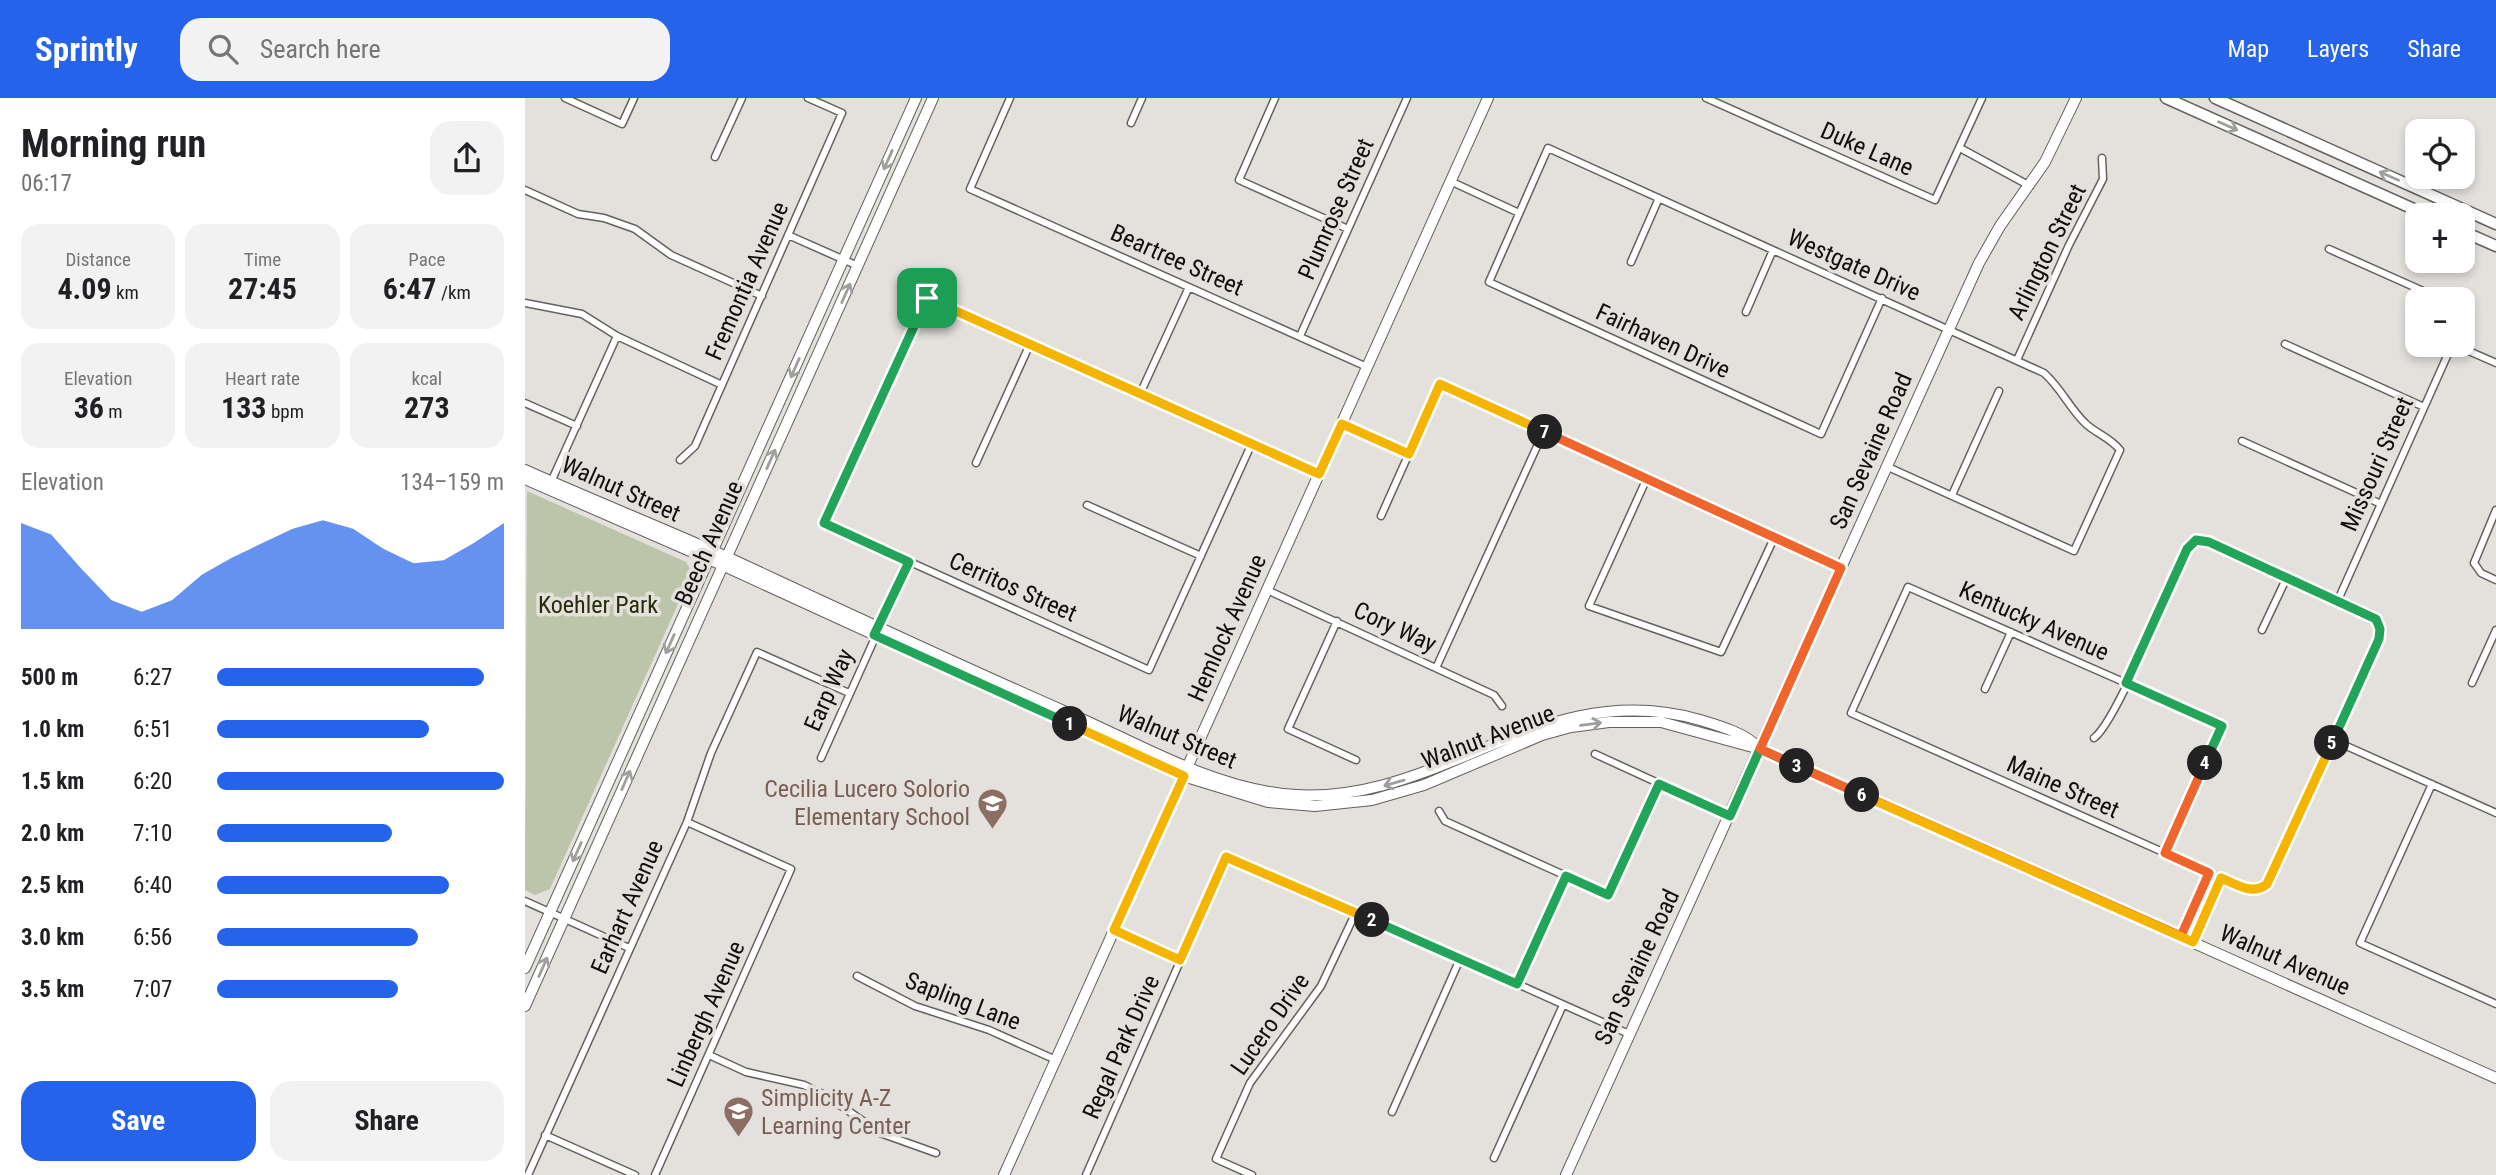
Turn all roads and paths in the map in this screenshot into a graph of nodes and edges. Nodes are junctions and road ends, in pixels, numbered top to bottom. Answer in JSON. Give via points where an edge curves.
{"nodes":[{"id":1,"x":565,"y":98,"type":"edge"},
{"id":2,"x":634,"y":98,"type":"edge"},
{"id":3,"x":742,"y":98,"type":"edge"},
{"id":4,"x":808,"y":98,"type":"edge"},
{"id":5,"x":916,"y":98,"type":"edge"},
{"id":6,"x":933,"y":98,"type":"edge"},
{"id":7,"x":1010,"y":98,"type":"edge"},
{"id":8,"x":1142,"y":98,"type":"edge"},
{"id":9,"x":1275,"y":98,"type":"edge"},
{"id":10,"x":1407,"y":98,"type":"edge"},
{"id":11,"x":1488,"y":98,"type":"edge"},
{"id":12,"x":1706,"y":98,"type":"edge"},
{"id":13,"x":1982,"y":98,"type":"edge"},
{"id":14,"x":2076,"y":98,"type":"edge"},
{"id":15,"x":2166,"y":98,"type":"edge"},
{"id":16,"x":2215,"y":98,"type":"edge"},
{"id":17,"x":1131,"y":123,"type":"dead end"},
{"id":18,"x":1960,"y":148,"type":"junction"},
{"id":19,"x":716,"y":157,"type":"dead end"},
{"id":20,"x":2102,"y":158,"type":"dead end"},
{"id":21,"x":1450,"y":181,"type":"junction"},
{"id":22,"x":2030,"y":186,"type":"junction"},
{"id":23,"x":525,"y":190,"type":"edge"},
{"id":24,"x":1660,"y":198,"type":"junction"},
{"id":25,"x":2405,"y":205,"type":"edge"},
{"id":26,"x":1519,"y":213,"type":"junction"},
{"id":27,"x":2496,"y":224,"type":"edge"},
{"id":28,"x":1348,"y":229,"type":"junction"},
{"id":29,"x":788,"y":235,"type":"junction"},
{"id":30,"x":2475,"y":237,"type":"edge"},
{"id":31,"x":2496,"y":246,"type":"edge"},
{"id":32,"x":2329,"y":249,"type":"dead end"},
{"id":33,"x":1773,"y":250,"type":"junction"},
{"id":34,"x":843,"y":260,"type":"junction"},
{"id":35,"x":1631,"y":261,"type":"dead end"},
{"id":36,"x":858,"y":266,"type":"junction"},
{"id":37,"x":1189,"y":287,"type":"junction"},
{"id":38,"x":2414,"y":287,"type":"edge"},
{"id":39,"x":762,"y":296,"type":"junction"},
{"id":40,"x":1882,"y":298,"type":"junction"},
{"id":41,"x":525,"y":303,"type":"edge"},
{"id":42,"x":1746,"y":312,"type":"dead end"},
{"id":43,"x":1948,"y":330,"type":"junction"},
{"id":44,"x":617,"y":336,"type":"junction"},
{"id":45,"x":1300,"y":336,"type":"junction"},
{"id":46,"x":1030,"y":344,"type":"junction"},
{"id":47,"x":2285,"y":344,"type":"dead end"},
{"id":48,"x":2496,"y":352,"type":"edge"},
{"id":49,"x":2475,"y":354,"type":"edge"},
{"id":50,"x":2448,"y":357,"type":"edge"},
{"id":51,"x":2017,"y":360,"type":"junction"},
{"id":52,"x":2494,"y":362,"type":"edge"},
{"id":53,"x":1367,"y":367,"type":"junction"},
{"id":54,"x":722,"y":385,"type":"junction"},
{"id":55,"x":1999,"y":391,"type":"dead end"},
{"id":56,"x":1140,"y":394,"type":"junction"},
{"id":57,"x":525,"y":403,"type":"edge"},
{"id":58,"x":2424,"y":407,"type":"junction"},
{"id":59,"x":1342,"y":424,"type":"junction"},
{"id":60,"x":577,"y":426,"type":"junction"},
{"id":61,"x":1544,"y":431,"type":"junction"},
{"id":62,"x":2242,"y":441,"type":"dead end"},
{"id":63,"x":1252,"y":443,"type":"junction"},
{"id":64,"x":1409,"y":454,"type":"junction"},
{"id":65,"x":680,"y":460,"type":"dead end"},
{"id":66,"x":976,"y":463,"type":"dead end"},
{"id":67,"x":1888,"y":467,"type":"junction"},
{"id":68,"x":525,"y":470,"type":"edge"},
{"id":69,"x":1319,"y":474,"type":"junction"},
{"id":70,"x":1647,"y":478,"type":"junction"},
{"id":71,"x":525,"y":480,"type":"edge"},
{"id":72,"x":551,"y":482,"type":"junction"},
{"id":73,"x":1952,"y":495,"type":"junction"},
{"id":74,"x":2381,"y":504,"type":"junction"},
{"id":75,"x":1087,"y":505,"type":"dead end"},
{"id":76,"x":2496,"y":510,"type":"edge"},
{"id":77,"x":1381,"y":516,"type":"dead end"},
{"id":78,"x":1775,"y":536,"type":"junction"},
{"id":79,"x":710,"y":555,"type":"junction"},
{"id":80,"x":1201,"y":556,"type":"junction"},
{"id":81,"x":724,"y":561,"type":"junction"},
{"id":82,"x":909,"y":562,"type":"junction"},
{"id":83,"x":1841,"y":568,"type":"junction"},
{"id":84,"x":2287,"y":577,"type":"junction"},
{"id":85,"x":2496,"y":580,"type":"edge"},
{"id":86,"x":1267,"y":590,"type":"junction"},
{"id":87,"x":2338,"y":600,"type":"junction"},
{"id":88,"x":1337,"y":621,"type":"junction"},
{"id":89,"x":2262,"y":630,"type":"dead end"},
{"id":90,"x":2496,"y":630,"type":"edge"},
{"id":91,"x":876,"y":631,"type":"junction"},
{"id":92,"x":2011,"y":632,"type":"junction"},
{"id":93,"x":1436,"y":668,"type":"junction"},
{"id":94,"x":2126,"y":683,"type":"junction"},
{"id":95,"x":2472,"y":683,"type":"dead end"},
{"id":96,"x":1985,"y":689,"type":"dead end"},
{"id":97,"x":849,"y":693,"type":"junction"},
{"id":98,"x":1502,"y":706,"type":"dead end"},
{"id":99,"x":1851,"y":713,"type":"joint"},
{"id":100,"x":2094,"y":738,"type":"dead end"},
{"id":101,"x":2333,"y":740,"type":"junction"},
{"id":102,"x":1760,"y":749,"type":"junction"},
{"id":103,"x":1595,"y":754,"type":"dead end"},
{"id":104,"x":821,"y":758,"type":"dead end"},
{"id":105,"x":1356,"y":760,"type":"dead end"},
{"id":106,"x":1186,"y":772,"type":"junction"},
{"id":107,"x":1659,"y":784,"type":"junction"},
{"id":108,"x":2432,"y":785,"type":"junction"},
{"id":109,"x":1439,"y":811,"type":"dead end"},
{"id":110,"x":2496,"y":813,"type":"edge"},
{"id":111,"x":1730,"y":816,"type":"junction"},
{"id":112,"x":687,"y":822,"type":"junction"},
{"id":113,"x":2165,"y":853,"type":"junction"},
{"id":114,"x":2209,"y":873,"type":"junction"},
{"id":115,"x":1566,"y":876,"type":"junction"},
{"id":116,"x":2221,"y":878,"type":"junction"},
{"id":117,"x":525,"y":901,"type":"edge"},
{"id":118,"x":550,"y":912,"type":"junction"},
{"id":119,"x":1356,"y":912,"type":"junction"},
{"id":120,"x":565,"y":918,"type":"junction"},
{"id":121,"x":1114,"y":930,"type":"junction"},
{"id":122,"x":2181,"y":936,"type":"junction"},
{"id":123,"x":2193,"y":942,"type":"junction"},
{"id":124,"x":629,"y":948,"type":"junction"},
{"id":125,"x":1460,"y":959,"type":"junction"},
{"id":126,"x":1180,"y":960,"type":"junction"},
{"id":127,"x":525,"y":968,"type":"edge"},
{"id":128,"x":857,"y":976,"type":"dead end"},
{"id":129,"x":1517,"y":984,"type":"junction"},
{"id":130,"x":2496,"y":1004,"type":"edge"},
{"id":131,"x":1563,"y":1005,"type":"junction"},
{"id":132,"x":525,"y":1006,"type":"edge"},
{"id":133,"x":1629,"y":1034,"type":"junction"},
{"id":134,"x":709,"y":1055,"type":"junction"},
{"id":135,"x":1056,"y":1059,"type":"junction"},
{"id":136,"x":2496,"y":1078,"type":"edge"},
{"id":137,"x":1392,"y":1112,"type":"dead end"},
{"id":138,"x":545,"y":1135,"type":"junction"},
{"id":139,"x":936,"y":1153,"type":"dead end"},
{"id":140,"x":1494,"y":1158,"type":"dead end"},
{"id":141,"x":528,"y":1175,"type":"edge"},
{"id":142,"x":635,"y":1175,"type":"edge"},
{"id":143,"x":655,"y":1175,"type":"edge"},
{"id":144,"x":1004,"y":1175,"type":"edge"},
{"id":145,"x":1086,"y":1175,"type":"edge"},
{"id":146,"x":1252,"y":1175,"type":"edge"},
{"id":147,"x":1566,"y":1175,"type":"edge"}],
"edges":[{"from":1,"to":2,"type":"street","via":[[622,124]]},
{"from":3,"to":19,"type":"street"},
{"from":4,"to":29,"type":"street","name":"Fremontia Avenue","via":[[842,113]]},
{"from":5,"to":34,"type":"street","name":"Beech Avenue","one_way":true},
{"from":6,"to":36,"type":"street","name":"Beech Avenue"},
{"from":7,"to":37,"type":"street","name":"Beartree Street","via":[[970,189]]},
{"from":8,"to":17,"type":"street"},
{"from":9,"to":28,"type":"street","via":[[1238,180]]},
{"from":10,"to":28,"type":"street","name":"Plumrose Street"},
{"from":11,"to":21,"type":"street","name":"Hemlock Avenue"},
{"from":12,"to":18,"type":"street","name":"Duke Lane","via":[[1935,201]]},
{"from":13,"to":18,"type":"street"},
{"from":14,"to":22,"type":"street","name":"San Sevaine Road"},
{"from":15,"to":25,"type":"main road","one_way":true},
{"from":27,"to":16,"type":"main road","one_way":true},
{"from":18,"to":22,"type":"street"},
{"from":20,"to":51,"type":"street","name":"Arlington Street","via":[[2103,179]]},
{"from":21,"to":26,"type":"street"},
{"from":21,"to":53,"type":"street","name":"Hemlock Avenue"},
{"from":22,"to":43,"type":"street","name":"San Sevaine Road","via":[[2000,226]]},
{"from":23,"to":39,"type":"street","via":[[578,214],[635,229],[671,256]]},
{"from":24,"to":26,"type":"street","name":"Westgate Drive","via":[[1548,148]]},
{"from":24,"to":33,"type":"street","name":"Westgate Drive"},
{"from":24,"to":35,"type":"street"},
{"from":26,"to":40,"type":"street","name":"Fairhaven Drive","via":[[1489,282],[1821,435]]},
{"from":28,"to":45,"type":"street","name":"Plumrose Street"},
{"from":29,"to":34,"type":"street"},
{"from":29,"to":39,"type":"street","name":"Fremontia Avenue"},
{"from":30,"to":31,"type":"main road"},
{"from":32,"to":38,"type":"street"},
{"from":33,"to":40,"type":"street","name":"Westgate Drive"},
{"from":33,"to":42,"type":"street"},
{"from":34,"to":36,"type":"street"},
{"from":34,"to":79,"type":"street","name":"Beech Avenue","one_way":true},
{"from":81,"to":36,"type":"street","name":"Beech Avenue","one_way":true},
{"from":37,"to":45,"type":"street","name":"Beartree Street"},
{"from":37,"to":56,"type":"street"},
{"from":39,"to":54,"type":"street","name":"Fremontia Avenue"},
{"from":40,"to":43,"type":"street","name":"Westgate Drive"},
{"from":41,"to":44,"type":"street","via":[[575,312]]},
{"from":43,"to":51,"type":"street","name":"Westgate Drive"},
{"from":43,"to":67,"type":"street","name":"San Sevaine Road"},
{"from":44,"to":54,"type":"street"},
{"from":44,"to":60,"type":"street"},
{"from":45,"to":53,"type":"street","name":"Beartree Street"},
{"from":46,"to":56,"type":"street"},
{"from":46,"to":66,"type":"street"},
{"from":46,"to":82,"type":"street","name":"Cerritos Street","via":[[927,298],[824,523]]},
{"from":47,"to":58,"type":"street"},
{"from":48,"to":52,"type":"street"},
{"from":49,"to":52,"type":"street"},
{"from":50,"to":58,"type":"street","name":"Missouri Street"},
{"from":51,"to":73,"type":"street","name":"Westgate Drive","via":[[2057,384],[2085,423],[2120,450],[2074,551]]},
{"from":53,"to":59,"type":"street","name":"Hemlock Avenue"},
{"from":54,"to":65,"type":"street","name":"Fremontia Avenue","via":[[695,446]]},
{"from":55,"to":73,"type":"street"},
{"from":56,"to":63,"type":"street"},
{"from":57,"to":60,"type":"street"},
{"from":58,"to":74,"type":"street","name":"Missouri Street"},
{"from":59,"to":64,"type":"street"},
{"from":59,"to":69,"type":"street","name":"Hemlock Avenue"},
{"from":60,"to":72,"type":"street"},
{"from":61,"to":64,"type":"street","via":[[1440,384]]},
{"from":61,"to":70,"type":"street"},
{"from":61,"to":93,"type":"street"},
{"from":62,"to":74,"type":"street"},
{"from":63,"to":69,"type":"street"},
{"from":63,"to":80,"type":"street"},
{"from":64,"to":77,"type":"street"},
{"from":67,"to":73,"type":"street"},
{"from":67,"to":83,"type":"street","name":"San Sevaine Road"},
{"from":68,"to":72,"type":"street","name":"Walnut Street"},
{"from":69,"to":86,"type":"street","name":"Hemlock Avenue"},
{"from":70,"to":78,"type":"street"},
{"from":70,"to":78,"type":"street","via":[[1589,607],[1721,652]]},
{"from":71,"to":79,"type":"street","name":"Walnut Street"},
{"from":72,"to":79,"type":"street","name":"Walnut Street"},
{"from":74,"to":87,"type":"street","name":"Missouri Street"},
{"from":75,"to":80,"type":"street"},
{"from":76,"to":85,"type":"street","via":[[2475,567]]},
{"from":78,"to":83,"type":"street"},
{"from":79,"to":81,"type":"street","name":"Walnut Street"},
{"from":79,"to":118,"type":"street","name":"Beech Avenue","one_way":true},
{"from":80,"to":82,"type":"street","name":"Cerritos Street","via":[[1149,670]]},
{"from":81,"to":91,"type":"street","name":"Walnut Street"},
{"from":120,"to":81,"type":"street","name":"Beech Avenue","one_way":true},
{"from":82,"to":91,"type":"street","name":"Earp Way"},
{"from":83,"to":102,"type":"street","name":"San Sevaine Road"},
{"from":84,"to":87,"type":"street"},
{"from":84,"to":89,"type":"street"},
{"from":84,"to":94,"type":"street","via":[[2196,540],[2187,549]]},
{"from":86,"to":88,"type":"street","name":"Cory Way"},
{"from":86,"to":106,"type":"street","name":"Hemlock Avenue"},
{"from":87,"to":101,"type":"street","via":[[2372,616],[2379,623],[2379,639]]},
{"from":88,"to":93,"type":"street","name":"Cory Way"},
{"from":88,"to":105,"type":"street","via":[[1288,729]]},
{"from":90,"to":95,"type":"street"},
{"from":91,"to":97,"type":"street","name":"Earp Way"},
{"from":91,"to":106,"type":"street","name":"Walnut Street"},
{"from":92,"to":94,"type":"street","name":"Kentucky Avenue"},
{"from":92,"to":96,"type":"street"},
{"from":92,"to":99,"type":"street","name":"Kentucky Avenue","via":[[1908,586]]},
{"from":93,"to":98,"type":"street","name":"Cory Way","via":[[1494,695]]},
{"from":94,"to":100,"type":"street"},
{"from":94,"to":113,"type":"street","name":"Kentucky Avenue","via":[[2222,726]]},
{"from":97,"to":104,"type":"street","name":"Earp Way"},
{"from":97,"to":112,"type":"street","name":"Earhart Avenue","via":[[757,652],[711,753]]},
{"from":99,"to":113,"type":"street","name":"Maine Street"},
{"from":101,"to":108,"type":"street"},
{"from":101,"to":116,"type":"street","name":"Maine Street","via":[[2272,878],[2261,890]]},
{"from":102,"to":106,"type":"street","name":"Walnut Avenue","via":[[1661,722],[1589,724],[1542,735],[1397,794],[1315,806],[1268,802]]},
{"from":102,"to":111,"type":"street","name":"San Sevaine Road"},
{"from":102,"to":122,"type":"street","name":"Walnut Avenue"},
{"from":103,"to":107,"type":"street"},
{"from":106,"to":121,"type":"street","name":"Hemlock Avenue"},
{"from":107,"to":111,"type":"street"},
{"from":107,"to":115,"type":"street","via":[[1608,895]]},
{"from":108,"to":110,"type":"street"},
{"from":108,"to":130,"type":"street","via":[[2360,943]]},
{"from":109,"to":115,"type":"street","via":[[1445,821]]},
{"from":111,"to":133,"type":"street","name":"San Sevaine Road"},
{"from":112,"to":124,"type":"street","name":"Earhart Avenue"},
{"from":112,"to":134,"type":"street","name":"Linbergh Avenue","via":[[791,869]]},
{"from":113,"to":114,"type":"street","name":"Maine Street"},
{"from":114,"to":116,"type":"street","name":"Maine Street"},
{"from":114,"to":122,"type":"street"},
{"from":115,"to":129,"type":"street"},
{"from":116,"to":123,"type":"street"},
{"from":117,"to":118,"type":"street"},
{"from":118,"to":120,"type":"street"},
{"from":118,"to":127,"type":"street","name":"Beech Avenue"},
{"from":119,"to":125,"type":"street"},
{"from":119,"to":126,"type":"street","name":"Regal Park Drive","via":[[1226,857]]},
{"from":119,"to":146,"type":"street","name":"Lucero Drive","via":[[1321,986],[1250,1083],[1216,1158]]},
{"from":120,"to":124,"type":"street"},
{"from":132,"to":120,"type":"street","name":"Beech Avenue","one_way":true},
{"from":121,"to":126,"type":"street"},
{"from":121,"to":135,"type":"street","name":"Hemlock Avenue"},
{"from":122,"to":123,"type":"street","name":"Walnut Avenue"},
{"from":123,"to":136,"type":"street","name":"Walnut Avenue"},
{"from":124,"to":138,"type":"street","name":"Earhart Avenue"},
{"from":125,"to":129,"type":"street"},
{"from":125,"to":137,"type":"street"},
{"from":126,"to":145,"type":"street","name":"Regal Park Drive"},
{"from":128,"to":135,"type":"street","name":"Sapling Lane","via":[[915,1006],[989,1030]]},
{"from":129,"to":131,"type":"street"},
{"from":131,"to":133,"type":"street"},
{"from":131,"to":140,"type":"street"},
{"from":133,"to":147,"type":"street","name":"San Sevaine Road"},
{"from":134,"to":139,"type":"street","via":[[746,1072],[804,1085],[880,1133]]},
{"from":134,"to":143,"type":"street","name":"Linbergh Avenue"},
{"from":135,"to":144,"type":"street","name":"Hemlock Avenue"},
{"from":138,"to":141,"type":"street","name":"Earhart Avenue"},
{"from":138,"to":142,"type":"street"}]}
